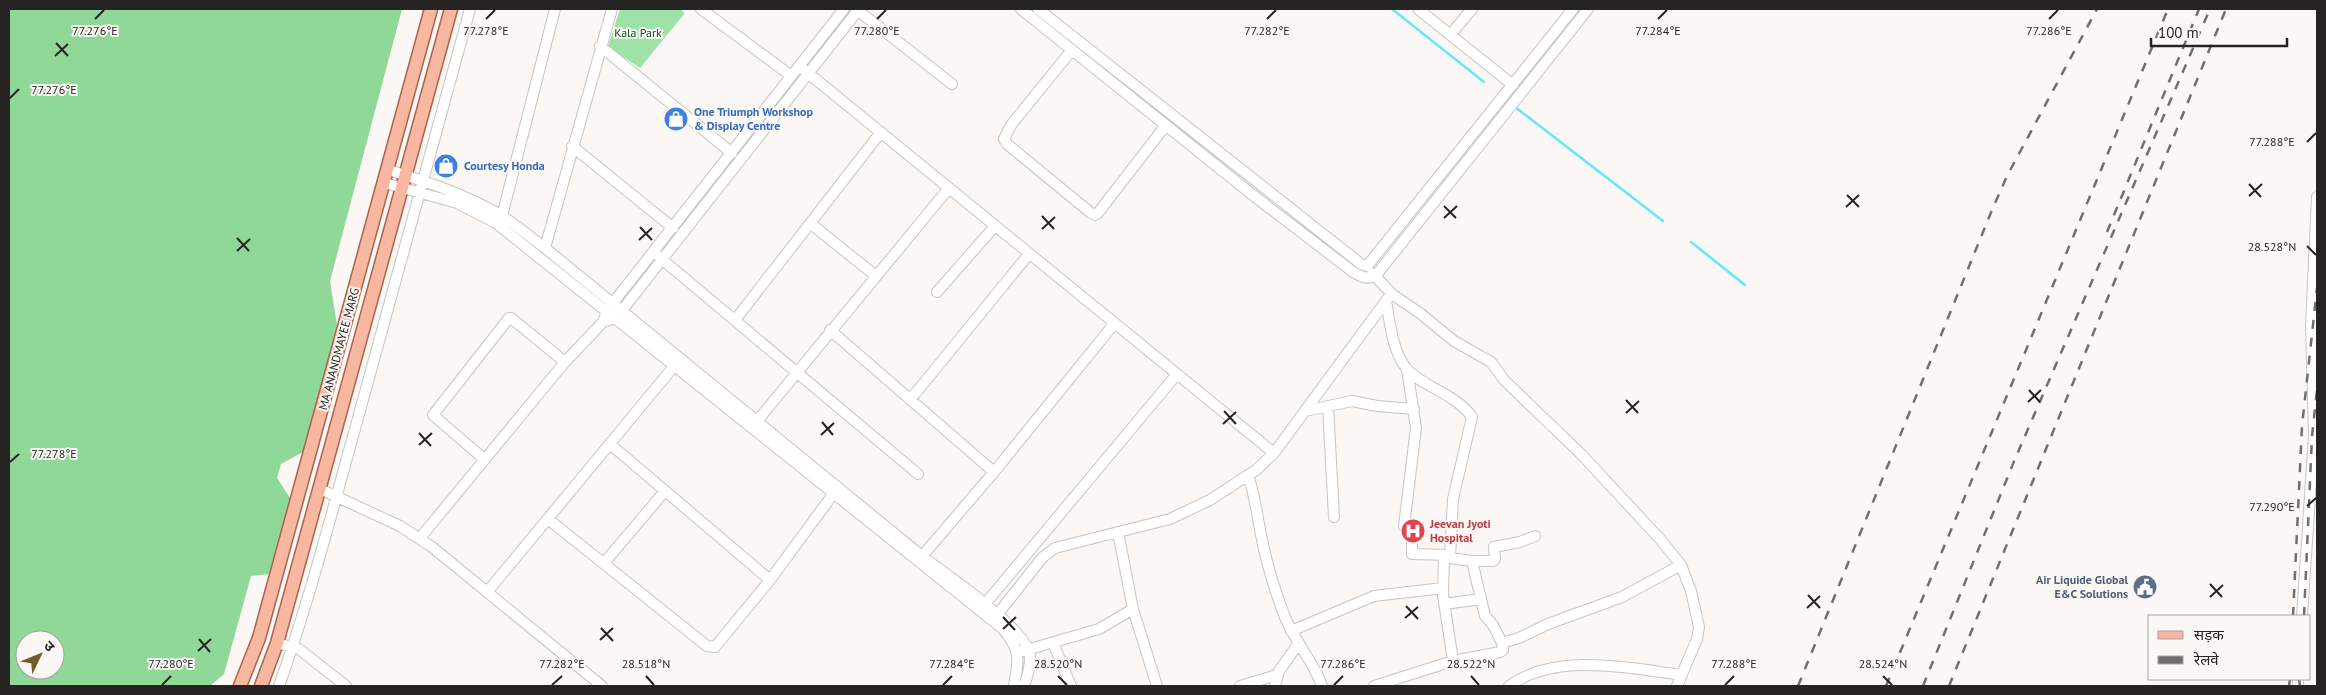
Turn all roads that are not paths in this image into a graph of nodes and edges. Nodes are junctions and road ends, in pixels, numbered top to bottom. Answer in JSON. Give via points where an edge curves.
{"nodes":[{"id":1,"x":431,"y":9,"type":"edge"},
{"id":2,"x":451,"y":9,"type":"edge"},
{"id":3,"x":470,"y":9,"type":"edge"},
{"id":4,"x":554,"y":9,"type":"edge"},
{"id":5,"x":612,"y":9,"type":"edge"},
{"id":6,"x":701,"y":9,"type":"edge"},
{"id":7,"x":844,"y":9,"type":"edge"},
{"id":8,"x":858,"y":9,"type":"edge"},
{"id":9,"x":1021,"y":9,"type":"edge"},
{"id":10,"x":1038,"y":9,"type":"edge"},
{"id":11,"x":1418,"y":9,"type":"edge"},
{"id":12,"x":1472,"y":9,"type":"edge"},
{"id":13,"x":1573,"y":9,"type":"edge"},
{"id":14,"x":1588,"y":9,"type":"edge"},
{"id":15,"x":1450,"y":35,"type":"junction"},
{"id":16,"x":600,"y":46,"type":"junction"},
{"id":17,"x":1072,"y":50,"type":"junction"},
{"id":18,"x":798,"y":66,"type":"junction"},
{"id":19,"x":807,"y":73,"type":"junction"},
{"id":20,"x":790,"y":75,"type":"junction"},
{"id":21,"x":952,"y":84,"type":"dead end"},
{"id":22,"x":1513,"y":86,"type":"junction"},
{"id":23,"x":1166,"y":125,"type":"junction"},
{"id":24,"x":881,"y":132,"type":"junction"},
{"id":25,"x":572,"y":146,"type":"junction"},
{"id":26,"x":732,"y":153,"type":"junction"},
{"id":27,"x":388,"y":170,"type":"junction"},
{"id":28,"x":425,"y":180,"type":"junction"},
{"id":29,"x":405,"y":182,"type":"junction"},
{"id":30,"x":385,"y":183,"type":"junction"},
{"id":31,"x":948,"y":188,"type":"junction"},
{"id":32,"x":421,"y":193,"type":"junction"},
{"id":33,"x":2317,"y":197,"type":"edge"},
{"id":34,"x":502,"y":216,"type":"junction"},
{"id":35,"x":810,"y":224,"type":"junction"},
{"id":36,"x":995,"y":226,"type":"junction"},
{"id":37,"x":673,"y":228,"type":"junction"},
{"id":38,"x":545,"y":248,"type":"junction"},
{"id":39,"x":653,"y":253,"type":"junction"},
{"id":40,"x":1029,"y":254,"type":"junction"},
{"id":41,"x":663,"y":260,"type":"junction"},
{"id":42,"x":1364,"y":266,"type":"junction"},
{"id":43,"x":876,"y":276,"type":"junction"},
{"id":44,"x":1375,"y":276,"type":"junction"},
{"id":45,"x":937,"y":292,"type":"dead end"},
{"id":46,"x":1389,"y":297,"type":"junction"},
{"id":47,"x":610,"y":307,"type":"junction"},
{"id":48,"x":619,"y":314,"type":"junction"},
{"id":49,"x":736,"y":320,"type":"junction"},
{"id":50,"x":604,"y":322,"type":"junction"},
{"id":51,"x":1114,"y":324,"type":"junction"},
{"id":52,"x":830,"y":330,"type":"junction"},
{"id":53,"x":565,"y":362,"type":"junction"},
{"id":54,"x":675,"y":365,"type":"junction"},
{"id":55,"x":1407,"y":369,"type":"junction"},
{"id":56,"x":796,"y":371,"type":"junction"},
{"id":57,"x":1177,"y":374,"type":"junction"},
{"id":58,"x":910,"y":400,"type":"junction"},
{"id":59,"x":1328,"y":406,"type":"junction"},
{"id":60,"x":1414,"y":409,"type":"junction"},
{"id":61,"x":1305,"y":411,"type":"junction"},
{"id":62,"x":755,"y":424,"type":"junction"},
{"id":63,"x":610,"y":444,"type":"junction"},
{"id":64,"x":1274,"y":453,"type":"junction"},
{"id":65,"x":484,"y":459,"type":"junction"},
{"id":66,"x":994,"y":472,"type":"junction"},
{"id":67,"x":918,"y":474,"type":"dead end"},
{"id":68,"x":1248,"y":475,"type":"junction"},
{"id":69,"x":320,"y":489,"type":"junction"},
{"id":70,"x":665,"y":491,"type":"junction"},
{"id":71,"x":834,"y":493,"type":"junction"},
{"id":72,"x":336,"y":495,"type":"junction"},
{"id":73,"x":1334,"y":517,"type":"dead end"},
{"id":74,"x":548,"y":519,"type":"junction"},
{"id":75,"x":1118,"y":532,"type":"junction"},
{"id":76,"x":1535,"y":536,"type":"dead end"},
{"id":77,"x":420,"y":538,"type":"junction"},
{"id":78,"x":1447,"y":555,"type":"junction"},
{"id":79,"x":920,"y":559,"type":"junction"},
{"id":80,"x":1472,"y":562,"type":"junction"},
{"id":81,"x":604,"y":563,"type":"junction"},
{"id":82,"x":1681,"y":565,"type":"junction"},
{"id":83,"x":770,"y":580,"type":"junction"},
{"id":84,"x":1443,"y":588,"type":"junction"},
{"id":85,"x":488,"y":591,"type":"junction"},
{"id":86,"x":1481,"y":599,"type":"junction"},
{"id":87,"x":985,"y":604,"type":"junction"},
{"id":88,"x":1444,"y":604,"type":"junction"},
{"id":89,"x":1133,"y":609,"type":"junction"},
{"id":90,"x":2302,"y":615,"type":"edge"},
{"id":91,"x":995,"y":618,"type":"junction"},
{"id":92,"x":1292,"y":631,"type":"junction"},
{"id":93,"x":277,"y":643,"type":"junction"},
{"id":94,"x":1053,"y":643,"type":"junction"},
{"id":95,"x":1299,"y":643,"type":"junction"},
{"id":96,"x":1502,"y":643,"type":"junction"},
{"id":97,"x":293,"y":647,"type":"junction"},
{"id":98,"x":1029,"y":650,"type":"junction"},
{"id":99,"x":1018,"y":652,"type":"junction"},
{"id":100,"x":1453,"y":661,"type":"junction"},
{"id":101,"x":1277,"y":675,"type":"junction"},
{"id":102,"x":1682,"y":675,"type":"junction"},
{"id":103,"x":240,"y":686,"type":"edge"},
{"id":104,"x":261,"y":686,"type":"edge"},
{"id":105,"x":279,"y":686,"type":"edge"},
{"id":106,"x":346,"y":686,"type":"edge"},
{"id":107,"x":602,"y":686,"type":"edge"},
{"id":108,"x":1014,"y":686,"type":"edge"},
{"id":109,"x":1024,"y":686,"type":"edge"},
{"id":110,"x":1071,"y":686,"type":"edge"},
{"id":111,"x":1156,"y":686,"type":"edge"},
{"id":112,"x":1240,"y":686,"type":"edge"},
{"id":113,"x":1275,"y":686,"type":"edge"},
{"id":114,"x":1322,"y":686,"type":"edge"},
{"id":115,"x":1374,"y":686,"type":"edge"},
{"id":116,"x":1509,"y":686,"type":"edge"},
{"id":117,"x":1677,"y":686,"type":"edge"}],
"edges":[{"from":1,"to":27,"type":"main road","name":"MA ANANDMAYEE MARG"},
{"from":2,"to":29,"type":"main road","name":"MA ANANDMAYEE MARG"},
{"from":3,"to":28,"type":"street"},
{"from":4,"to":34,"type":"street"},
{"from":5,"to":16,"type":"street"},
{"from":6,"to":20,"type":"street"},
{"from":7,"to":18,"type":"street"},
{"from":8,"to":19,"type":"street"},
{"from":8,"to":21,"type":"street"},
{"from":9,"to":17,"type":"street"},
{"from":10,"to":42,"type":"street"},
{"from":11,"to":15,"type":"street"},
{"from":12,"to":15,"type":"street"},
{"from":13,"to":22,"type":"street"},
{"from":14,"to":44,"type":"street"},
{"from":15,"to":22,"type":"street"},
{"from":16,"to":25,"type":"street"},
{"from":16,"to":26,"type":"street"},
{"from":17,"to":23,"type":"street"},
{"from":17,"to":23,"type":"street","via":[[1011,124],[1004,139],[1091,213],[1098,213]]},
{"from":18,"to":19,"type":"street"},
{"from":18,"to":20,"type":"street"},
{"from":19,"to":24,"type":"street"},
{"from":19,"to":41,"type":"street"},
{"from":20,"to":26,"type":"street"},
{"from":22,"to":42,"type":"street","via":[[1370,265]]},
{"from":23,"to":44,"type":"street","via":[[1353,272],[1367,278]]},
{"from":24,"to":31,"type":"street"},
{"from":24,"to":35,"type":"street"},
{"from":25,"to":37,"type":"street"},
{"from":25,"to":38,"type":"street"},
{"from":26,"to":37,"type":"street"},
{"from":27,"to":29,"type":"street"},
{"from":27,"to":30,"type":"main road","name":"MA ANANDMAYEE MARG"},
{"from":28,"to":29,"type":"street"},
{"from":28,"to":32,"type":"street"},
{"from":28,"to":34,"type":"street"},
{"from":29,"to":30,"type":"street"},
{"from":29,"to":32,"type":"street"},
{"from":29,"to":69,"type":"main road","name":"MA ANANDMAYEE MARG"},
{"from":30,"to":103,"type":"main road","name":"MA ANANDMAYEE MARG","via":[[259,638]]},
{"from":31,"to":36,"type":"street"},
{"from":31,"to":43,"type":"street"},
{"from":32,"to":47,"type":"street","via":[[457,203],[496,223]]},
{"from":32,"to":72,"type":"street"},
{"from":33,"to":90,"type":"street","via":[[2311,325],[2314,436]]},
{"from":34,"to":38,"type":"street"},
{"from":35,"to":43,"type":"street"},
{"from":35,"to":49,"type":"street"},
{"from":36,"to":40,"type":"street"},
{"from":36,"to":45,"type":"street"},
{"from":37,"to":39,"type":"street"},
{"from":38,"to":47,"type":"street"},
{"from":39,"to":41,"type":"street"},
{"from":39,"to":47,"type":"street"},
{"from":40,"to":51,"type":"street"},
{"from":40,"to":58,"type":"street"},
{"from":41,"to":48,"type":"street"},
{"from":41,"to":49,"type":"street"},
{"from":42,"to":44,"type":"street"},
{"from":43,"to":52,"type":"street"},
{"from":44,"to":46,"type":"street"},
{"from":46,"to":55,"type":"street","via":[[1393,337]]},
{"from":46,"to":61,"type":"street"},
{"from":46,"to":82,"type":"street","via":[[1421,314],[1457,343],[1491,362],[1504,380],[1582,454]]},
{"from":47,"to":48,"type":"street"},
{"from":47,"to":50,"type":"street"},
{"from":48,"to":50,"type":"street"},
{"from":48,"to":54,"type":"street"},
{"from":48,"to":62,"type":"street"},
{"from":49,"to":56,"type":"street"},
{"from":50,"to":53,"type":"street"},
{"from":51,"to":57,"type":"street"},
{"from":51,"to":66,"type":"street"},
{"from":52,"to":56,"type":"street"},
{"from":52,"to":58,"type":"street"},
{"from":53,"to":65,"type":"street"},
{"from":53,"to":65,"type":"street","via":[[509,318],[433,415]]},
{"from":54,"to":62,"type":"street"},
{"from":54,"to":63,"type":"street"},
{"from":55,"to":60,"type":"street"},
{"from":55,"to":78,"type":"street","via":[[1445,393],[1472,417],[1453,499]]},
{"from":56,"to":62,"type":"street"},
{"from":56,"to":67,"type":"street"},
{"from":57,"to":64,"type":"street"},
{"from":57,"to":87,"type":"street"},
{"from":58,"to":66,"type":"street"},
{"from":59,"to":60,"type":"street","via":[[1352,401]]},
{"from":59,"to":61,"type":"street"},
{"from":59,"to":73,"type":"street"},
{"from":60,"to":78,"type":"street","via":[[1416,428],[1404,526],[1412,528],[1411,553]]},
{"from":61,"to":64,"type":"street"},
{"from":62,"to":71,"type":"street"},
{"from":62,"to":79,"type":"street"},
{"from":63,"to":70,"type":"street"},
{"from":63,"to":74,"type":"street"},
{"from":64,"to":68,"type":"street"},
{"from":65,"to":77,"type":"street"},
{"from":66,"to":79,"type":"street"},
{"from":68,"to":75,"type":"street","via":[[1210,500],[1170,519]]},
{"from":68,"to":92,"type":"street","via":[[1265,550],[1283,613]]},
{"from":69,"to":72,"type":"street"},
{"from":69,"to":93,"type":"main road","name":"MA ANANDMAYEE MARG"},
{"from":70,"to":81,"type":"street"},
{"from":70,"to":83,"type":"street"},
{"from":71,"to":79,"type":"street"},
{"from":71,"to":83,"type":"street"},
{"from":72,"to":77,"type":"street"},
{"from":72,"to":97,"type":"street"},
{"from":74,"to":81,"type":"street"},
{"from":74,"to":85,"type":"street"},
{"from":75,"to":89,"type":"street"},
{"from":75,"to":91,"type":"street","via":[[1095,536],[1049,552]]},
{"from":76,"to":80,"type":"street","via":[[1494,548],[1496,559],[1493,561]]},
{"from":77,"to":85,"type":"street"},
{"from":78,"to":80,"type":"street","via":[[1452,560]]},
{"from":78,"to":84,"type":"street"},
{"from":79,"to":87,"type":"street"},
{"from":79,"to":91,"type":"street"},
{"from":80,"to":86,"type":"street"},
{"from":81,"to":83,"type":"street","via":[[711,647],[718,645]]},
{"from":82,"to":96,"type":"street","via":[[1622,597]]},
{"from":82,"to":102,"type":"street","via":[[1699,627]]},
{"from":84,"to":88,"type":"street"},
{"from":84,"to":92,"type":"street","via":[[1374,596]]},
{"from":85,"to":107,"type":"street"},
{"from":86,"to":88,"type":"street"},
{"from":86,"to":96,"type":"street","via":[[1486,618]]},
{"from":87,"to":91,"type":"street"},
{"from":88,"to":100,"type":"street"},
{"from":89,"to":94,"type":"street","via":[[1099,629]]},
{"from":89,"to":111,"type":"street"},
{"from":91,"to":98,"type":"street","via":[[1014,629]]},
{"from":91,"to":99,"type":"street"},
{"from":92,"to":95,"type":"street"},
{"from":93,"to":97,"type":"street"},
{"from":93,"to":104,"type":"main road","name":"MA ANANDMAYEE MARG"},
{"from":94,"to":98,"type":"street"},
{"from":94,"to":110,"type":"street"},
{"from":95,"to":101,"type":"street"},
{"from":95,"to":114,"type":"street"},
{"from":96,"to":100,"type":"street","via":[[1500,652]]},
{"from":97,"to":105,"type":"street"},
{"from":97,"to":106,"type":"street"},
{"from":98,"to":99,"type":"street"},
{"from":98,"to":109,"type":"street"},
{"from":99,"to":108,"type":"street"},
{"from":100,"to":115,"type":"street"},
{"from":101,"to":112,"type":"street"},
{"from":101,"to":113,"type":"street"},
{"from":102,"to":116,"type":"street","via":[[1633,668],[1555,666]]},
{"from":102,"to":117,"type":"street"}]}
